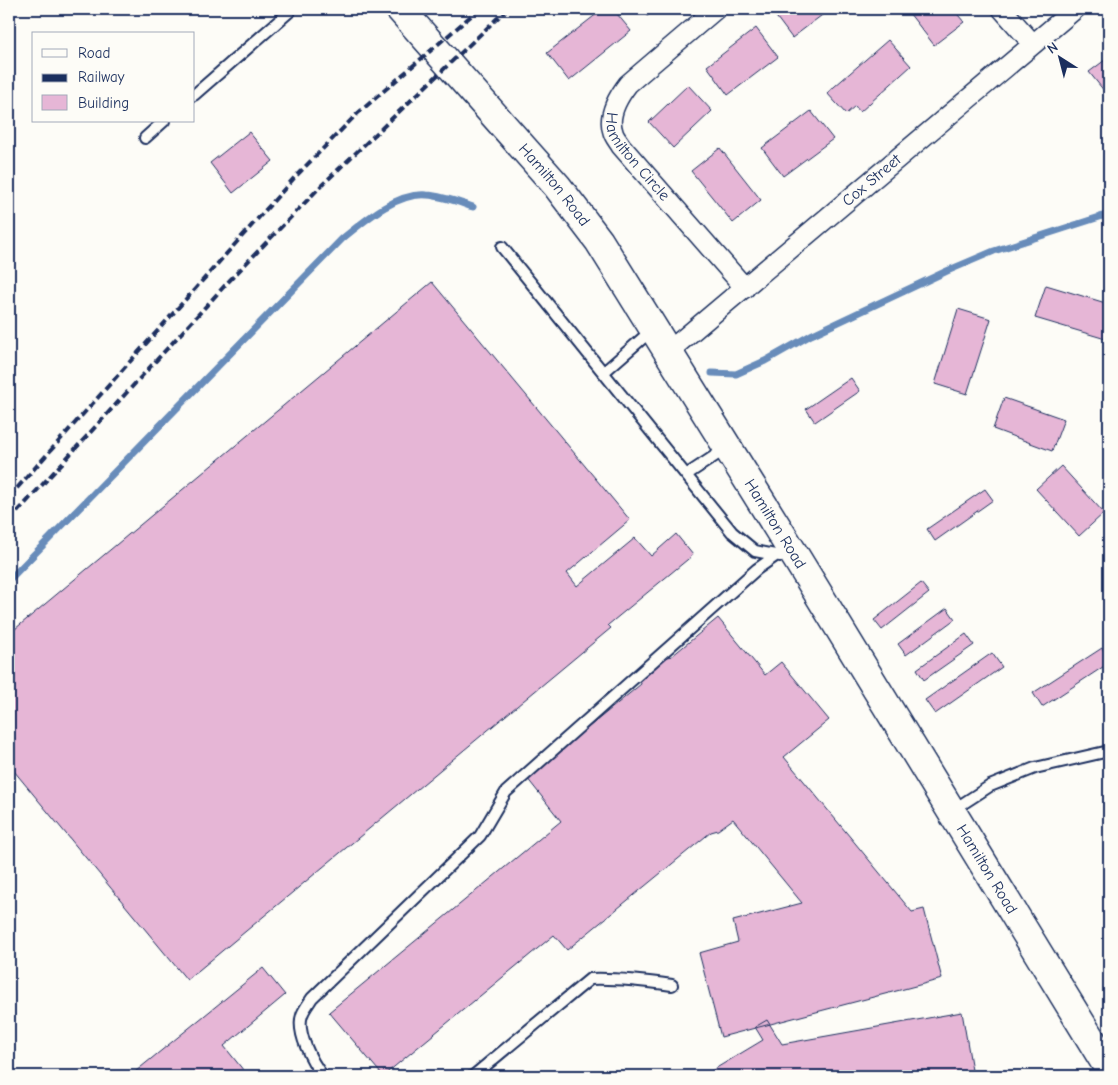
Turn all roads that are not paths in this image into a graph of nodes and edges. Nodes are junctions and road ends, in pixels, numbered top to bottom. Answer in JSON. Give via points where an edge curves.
{"nodes":[{"id":1,"x":286,"y":9,"type":"edge"},
{"id":2,"x":400,"y":9,"type":"edge"},
{"id":3,"x":716,"y":9,"type":"edge"},
{"id":4,"x":1002,"y":9,"type":"edge"},
{"id":5,"x":1075,"y":9,"type":"edge"},
{"id":6,"x":1033,"y":44,"type":"junction"},
{"id":7,"x":195,"y":95,"type":"edge"},
{"id":8,"x":163,"y":122,"type":"edge"},
{"id":9,"x":145,"y":138,"type":"dead end"},
{"id":10,"x":502,"y":247,"type":"dead end"},
{"id":11,"x":745,"y":288,"type":"junction"},
{"id":12,"x":654,"y":329,"type":"junction"},
{"id":13,"x":669,"y":351,"type":"junction"},
{"id":14,"x":604,"y":372,"type":"junction"},
{"id":15,"x":728,"y":447,"type":"junction"},
{"id":16,"x":686,"y":475,"type":"junction"},
{"id":17,"x":787,"y":557,"type":"junction"},
{"id":18,"x":1109,"y":751,"type":"edge"},
{"id":19,"x":952,"y":811,"type":"junction"},
{"id":20,"x":672,"y":985,"type":"dead end"},
{"id":21,"x":1109,"y":1069,"type":"edge"},
{"id":22,"x":323,"y":1076,"type":"edge"},
{"id":23,"x":473,"y":1076,"type":"edge"}],
"edges":[{"from":1,"to":7,"type":"lane","via":[[289,12]]},
{"from":2,"to":12,"type":"street","name":"Hamilton Road","via":[[557,186],[599,241]]},
{"from":3,"to":11,"type":"street","name":"Hamilton Circle","via":[[628,84],[612,115],[612,132]]},
{"from":4,"to":6,"type":"street"},
{"from":5,"to":6,"type":"street","name":"Cox Street"},
{"from":6,"to":11,"type":"street","name":"Cox Street"},
{"from":8,"to":9,"type":"lane"},
{"from":10,"to":14,"type":"lane"},
{"from":11,"to":13,"type":"street","name":"Cox Street"},
{"from":12,"to":13,"type":"street","name":"Hamilton Road"},
{"from":12,"to":14,"type":"lane"},
{"from":13,"to":15,"type":"street","name":"Hamilton Road"},
{"from":14,"to":16,"type":"lane"},
{"from":15,"to":16,"type":"lane"},
{"from":15,"to":17,"type":"street","name":"Hamilton Road"},
{"from":16,"to":17,"type":"lane","via":[[732,532],[755,551]]},
{"from":17,"to":19,"type":"street","name":"Hamilton Road"},
{"from":17,"to":22,"type":"lane","via":[[757,569],[506,792],[480,836],[312,998],[301,1016],[303,1039]]},
{"from":18,"to":19,"type":"lane","via":[[1035,768],[990,786]]},
{"from":19,"to":21,"type":"street","name":"Hamilton Road"},
{"from":20,"to":23,"type":"lane","via":[[590,979]]}]}
